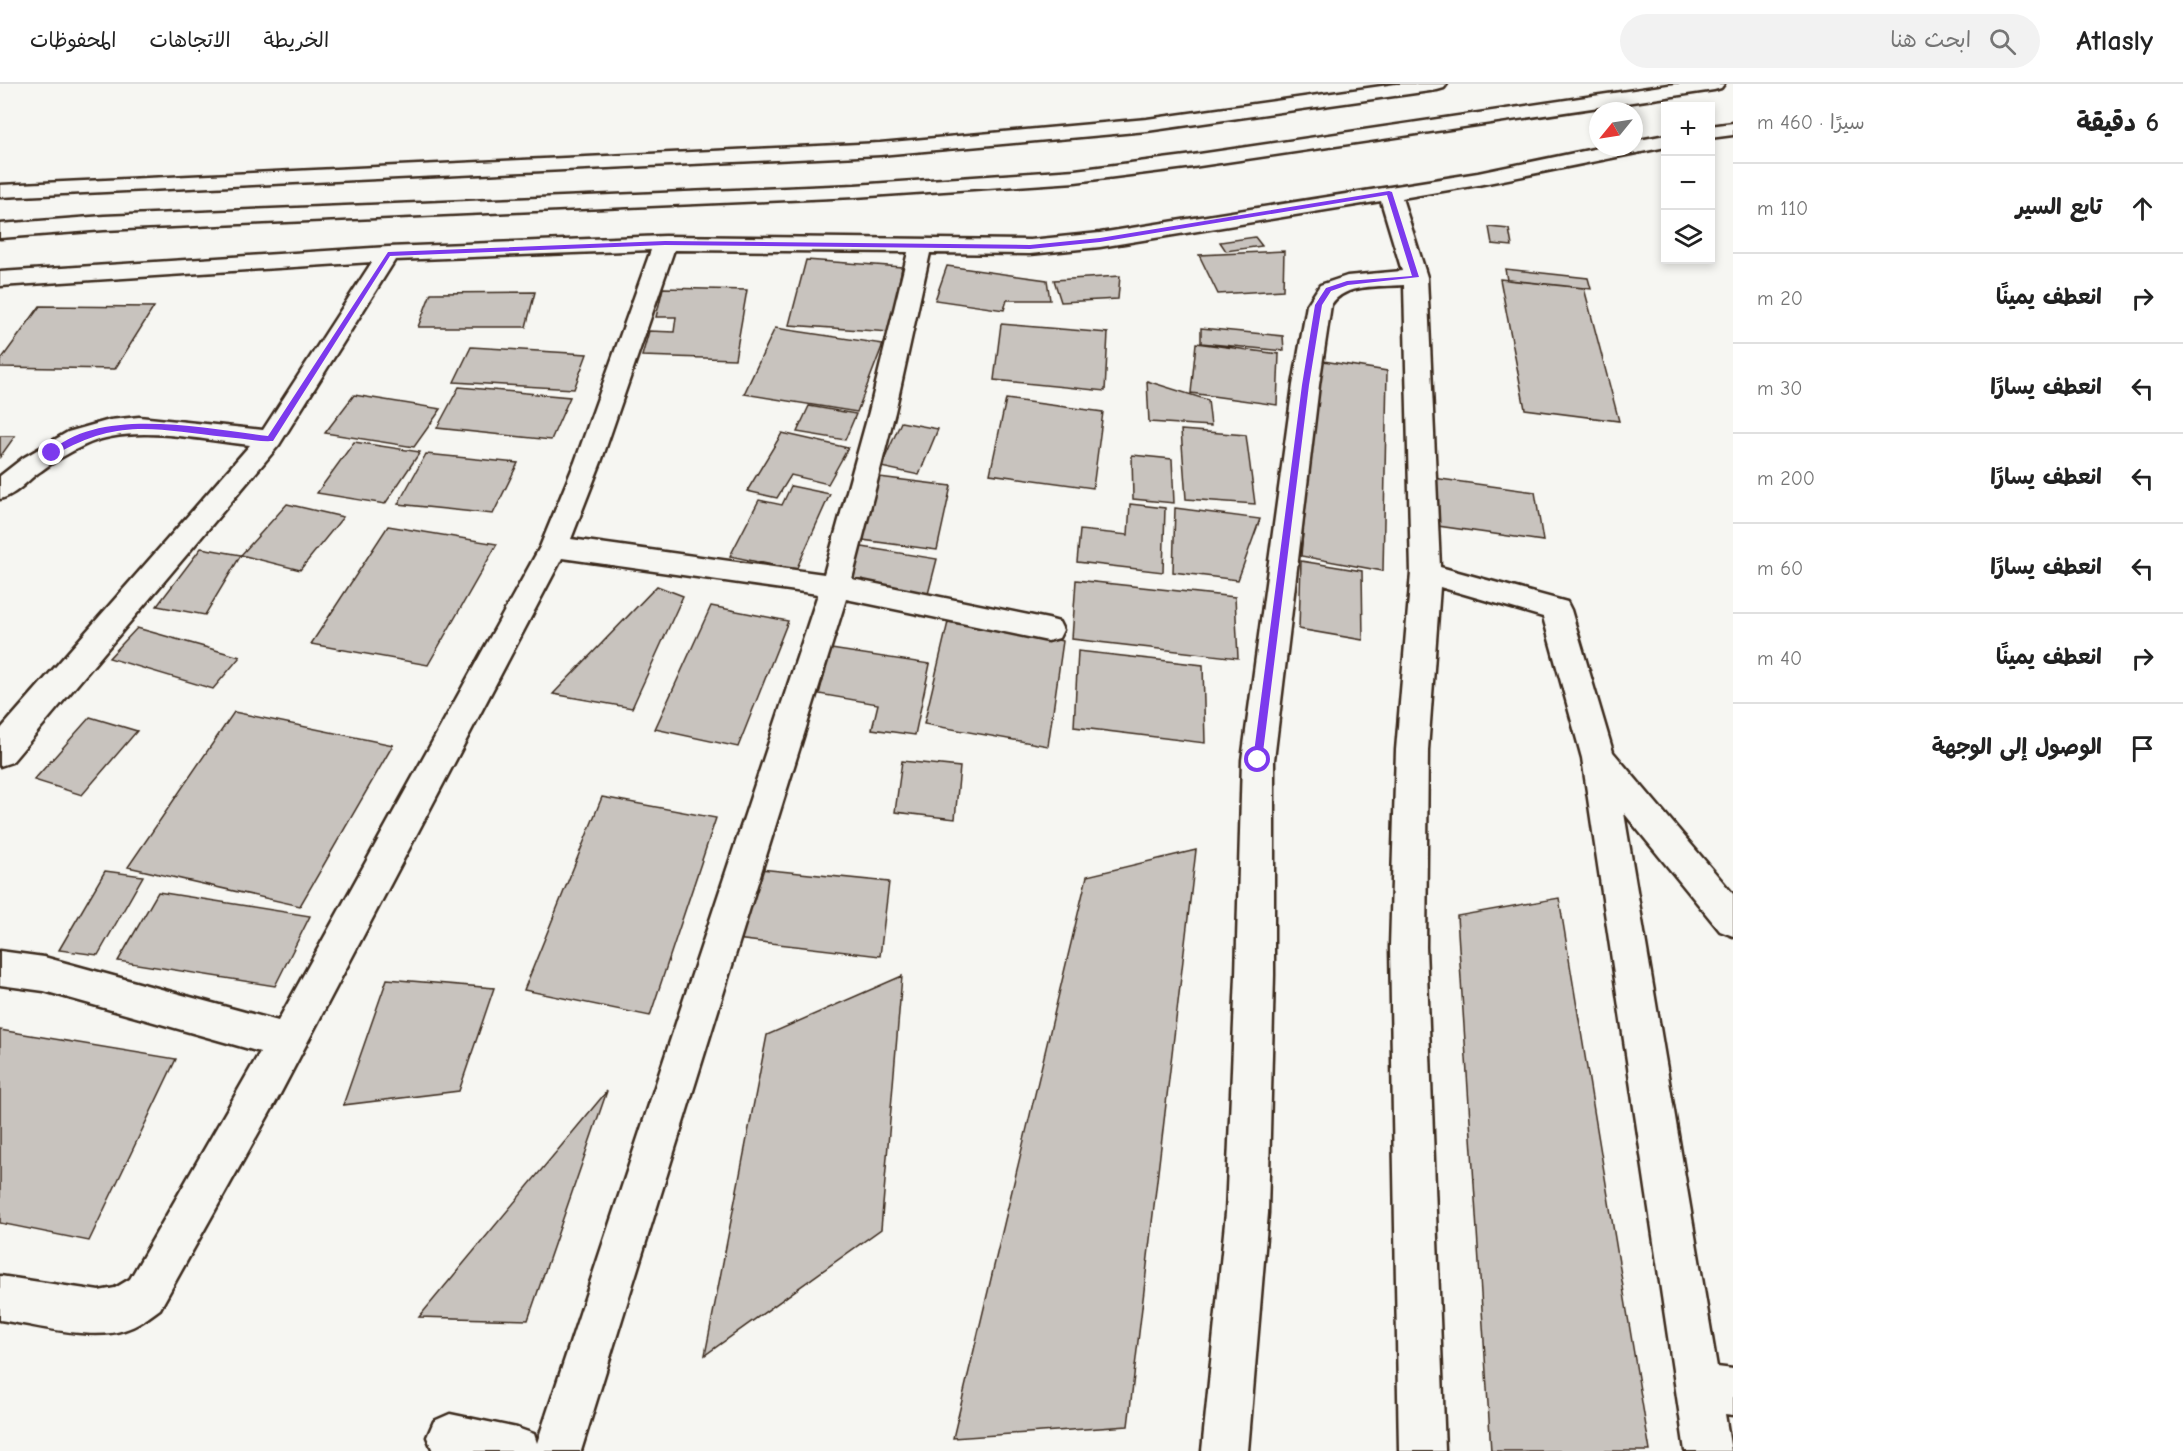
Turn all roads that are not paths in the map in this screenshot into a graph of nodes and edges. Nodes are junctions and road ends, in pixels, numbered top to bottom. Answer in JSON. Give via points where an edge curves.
{"nodes":[{"id":1,"x":1437,"y":84,"type":"edge"},
{"id":2,"x":1714,"y":84,"type":"edge"},
{"id":3,"x":1733,"y":129,"type":"edge"},
{"id":4,"x":1715,"y":131,"type":"edge"},
{"id":5,"x":1661,"y":142,"type":"edge"},
{"id":6,"x":1643,"y":145,"type":"edge"},
{"id":7,"x":1589,"y":156,"type":"edge"},
{"id":8,"x":126,"y":183,"type":"junction"},
{"id":9,"x":0,"y":191,"type":"edge"},
{"id":10,"x":1389,"y":192,"type":"junction"},
{"id":11,"x":104,"y":223,"type":"junction"},
{"id":12,"x":0,"y":231,"type":"edge"},
{"id":13,"x":665,"y":243,"type":"junction"},
{"id":14,"x":921,"y":244,"type":"junction"},
{"id":15,"x":388,"y":254,"type":"junction"},
{"id":16,"x":1416,"y":277,"type":"junction"},
{"id":17,"x":0,"y":279,"type":"edge"},
{"id":18,"x":270,"y":439,"type":"junction"},
{"id":19,"x":0,"y":490,"type":"edge"},
{"id":20,"x":554,"y":547,"type":"junction"},
{"id":21,"x":1426,"y":573,"type":"junction"},
{"id":22,"x":835,"y":586,"type":"junction"},
{"id":23,"x":1048,"y":630,"type":"dead end"},
{"id":24,"x":0,"y":753,"type":"edge"},
{"id":25,"x":1598,"y":758,"type":"junction"},
{"id":26,"x":1733,"y":920,"type":"edge"},
{"id":27,"x":0,"y":968,"type":"edge"},
{"id":28,"x":285,"y":1041,"type":"junction"},
{"id":29,"x":0,"y":1298,"type":"edge"},
{"id":30,"x":1715,"y":1390,"type":"edge"},
{"id":31,"x":450,"y":1437,"type":"dead end"},
{"id":32,"x":517,"y":1451,"type":"edge"},
{"id":33,"x":558,"y":1451,"type":"edge"},
{"id":34,"x":1225,"y":1451,"type":"edge"},
{"id":35,"x":1422,"y":1451,"type":"edge"},
{"id":36,"x":1708,"y":1451,"type":"edge"}],
"edges":[{"from":1,"to":8,"type":"street","via":[[1147,125],[880,149]]},
{"from":2,"to":11,"type":"street","via":[[1076,176],[843,192]]},
{"from":3,"to":4,"type":"street"},
{"from":5,"to":6,"type":"street"},
{"from":7,"to":10,"type":"street"},
{"from":8,"to":9,"type":"street"},
{"from":8,"to":11,"type":"street"},
{"from":10,"to":14,"type":"street","via":[[1100,240],[1030,247]]},
{"from":10,"to":16,"type":"street"},
{"from":11,"to":12,"type":"street"},
{"from":13,"to":14,"type":"street"},
{"from":13,"to":15,"type":"street"},
{"from":13,"to":20,"type":"street"},
{"from":14,"to":22,"type":"street","via":[[882,412]]},
{"from":15,"to":17,"type":"street"},
{"from":15,"to":18,"type":"street"},
{"from":16,"to":21,"type":"street"},
{"from":16,"to":34,"type":"street","via":[[1347,283],[1328,290],[1319,305],[1258,760],[1247,1213]]},
{"from":18,"to":19,"type":"street","via":[[139,425],[110,428],[77,438],[32,464]]},
{"from":18,"to":24,"type":"street"},
{"from":20,"to":22,"type":"street"},
{"from":20,"to":28,"type":"street"},
{"from":21,"to":25,"type":"street","via":[[1556,610]]},
{"from":21,"to":35,"type":"street","via":[[1412,750],[1408,947]]},
{"from":22,"to":23,"type":"street"},
{"from":22,"to":33,"type":"street"},
{"from":25,"to":26,"type":"street"},
{"from":25,"to":30,"type":"street"},
{"from":27,"to":28,"type":"street","via":[[44,974]]},
{"from":28,"to":29,"type":"street","via":[[145,1294],[123,1308],[99,1313]]},
{"from":30,"to":36,"type":"street"},
{"from":31,"to":32,"type":"street"}]}
